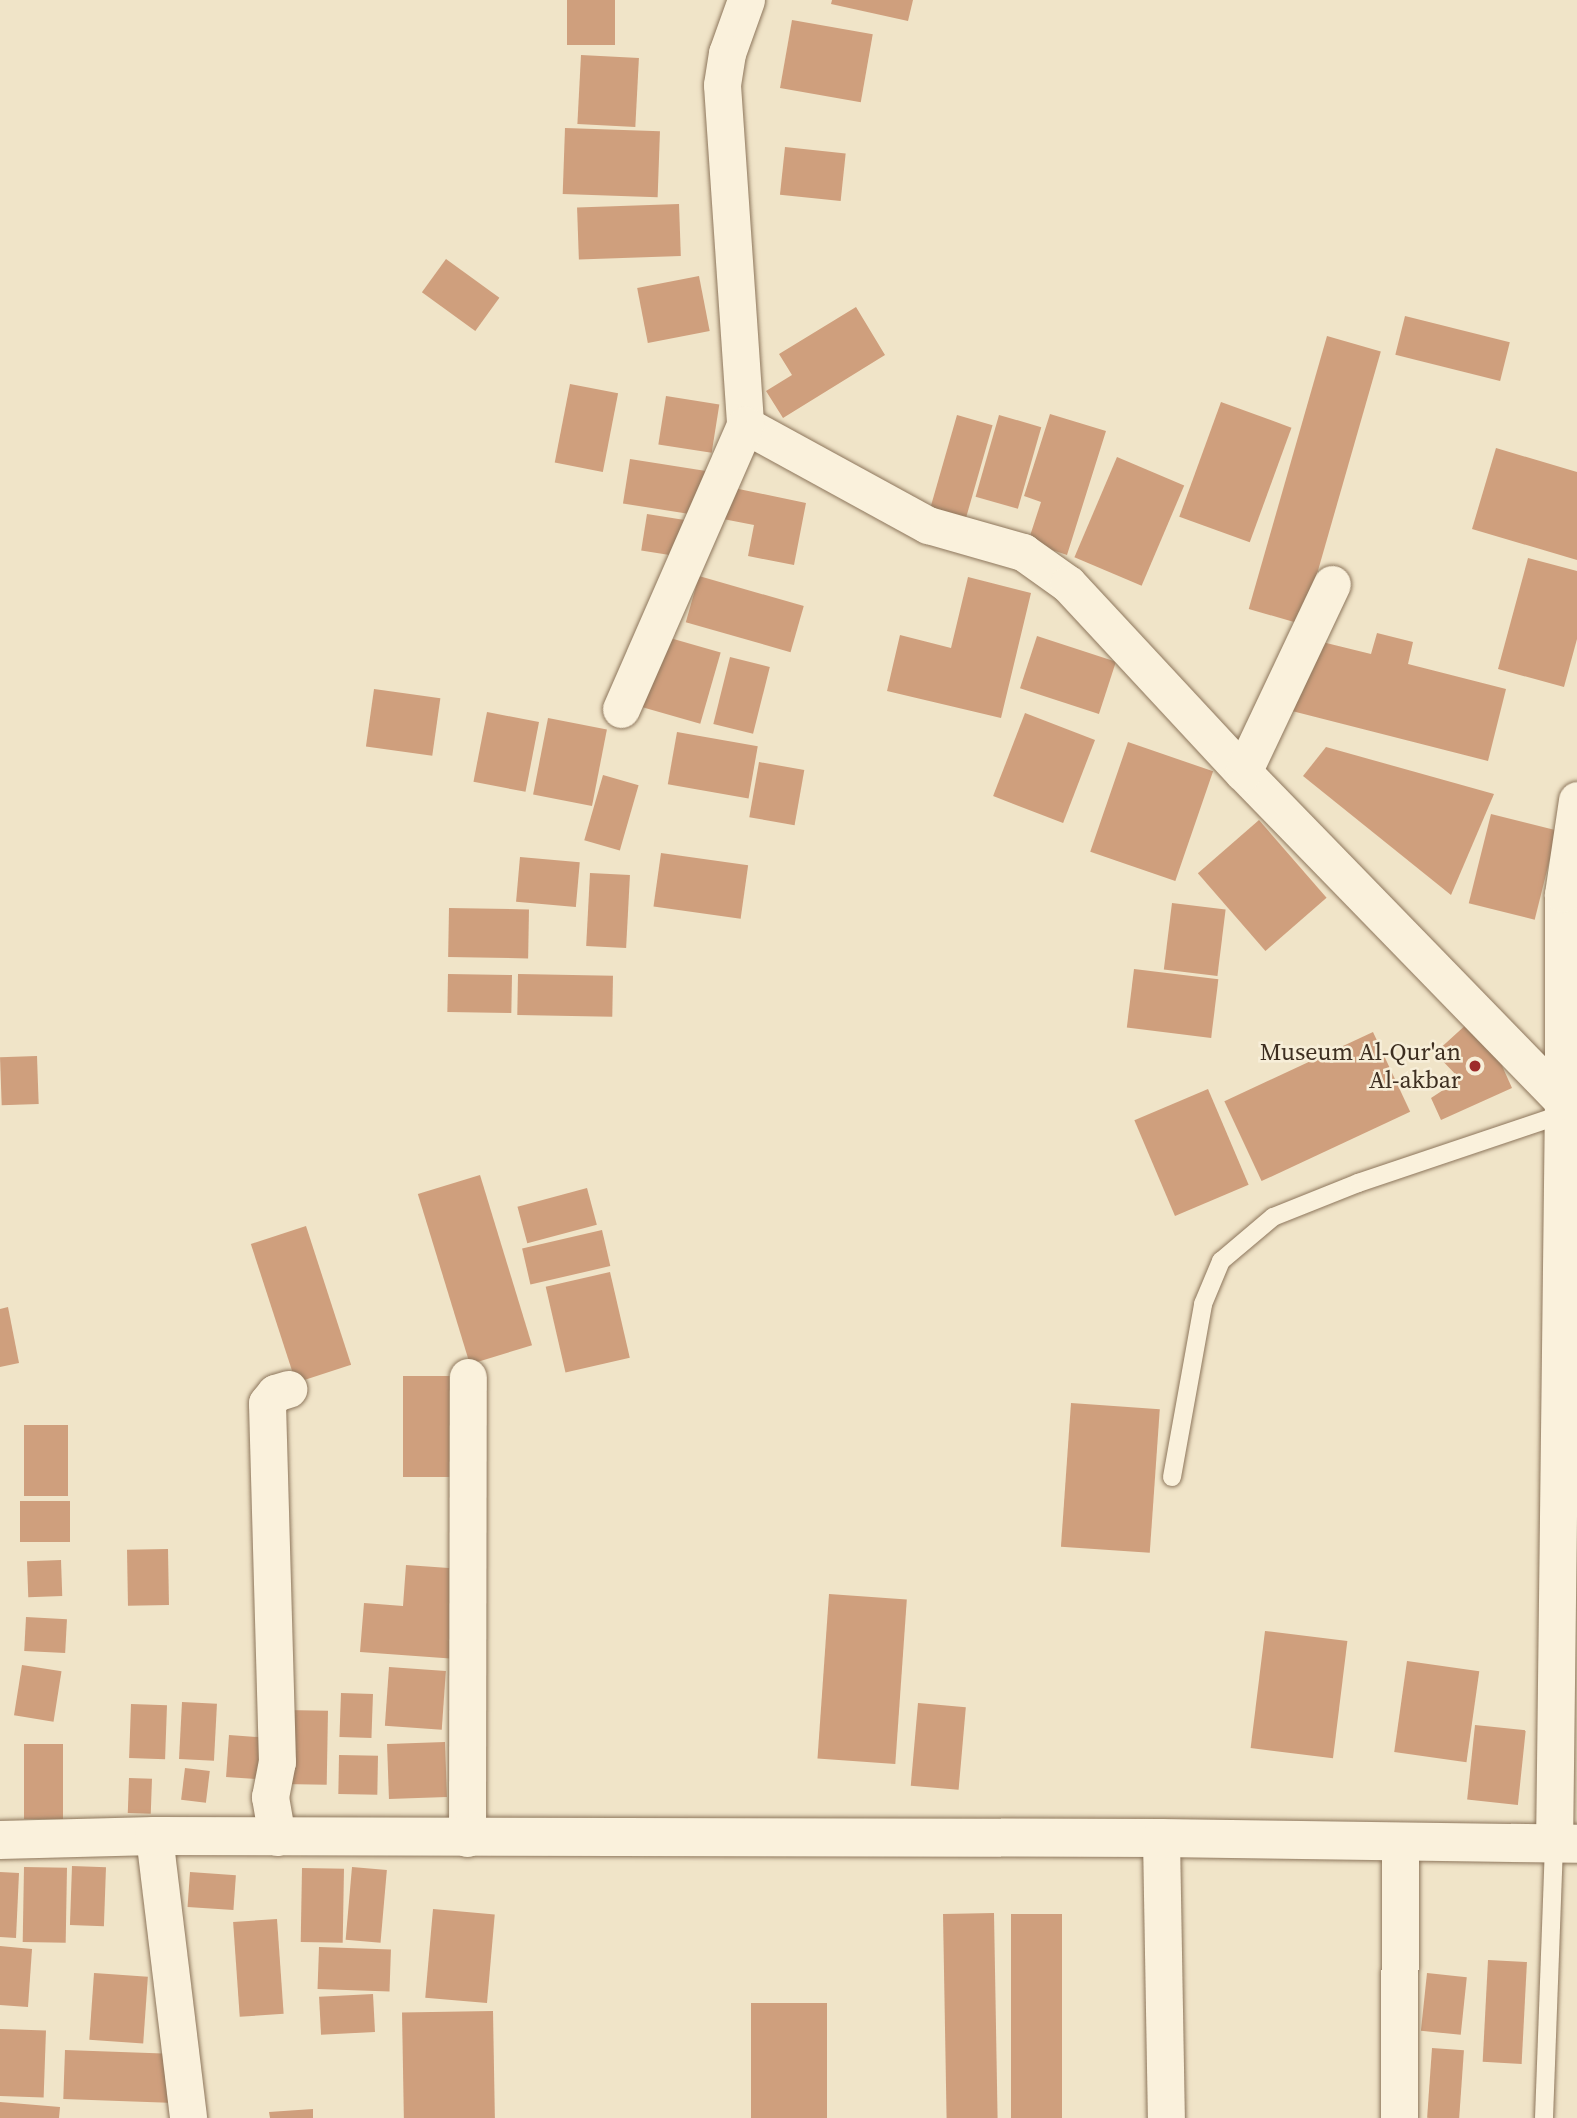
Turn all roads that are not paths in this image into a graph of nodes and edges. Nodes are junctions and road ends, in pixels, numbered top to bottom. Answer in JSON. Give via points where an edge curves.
{"nodes":[{"id":1,"x":746,"y":0,"type":"edge"},
{"id":2,"x":745,"y":425,"type":"junction"},
{"id":3,"x":1332,"y":584,"type":"dead end"},
{"id":4,"x":621,"y":709,"type":"dead end"},
{"id":5,"x":1243,"y":772,"type":"junction"},
{"id":6,"x":1577,"y":800,"type":"edge"},
{"id":7,"x":1563,"y":1108,"type":"junction"},
{"id":8,"x":468,"y":1377,"type":"dead end"},
{"id":9,"x":288,"y":1389,"type":"dead end"},
{"id":10,"x":1172,"y":1477,"type":"dead end"},
{"id":11,"x":1568,"y":1482,"type":"edge"},
{"id":12,"x":154,"y":1836,"type":"junction"},
{"id":13,"x":277,"y":1837,"type":"junction"},
{"id":14,"x":467,"y":1838,"type":"junction"},
{"id":15,"x":1161,"y":1838,"type":"junction"},
{"id":16,"x":0,"y":1840,"type":"edge"},
{"id":17,"x":1400,"y":1843,"type":"junction"},
{"id":18,"x":1566,"y":1844,"type":"edge"},
{"id":19,"x":188,"y":2118,"type":"edge"},
{"id":20,"x":1166,"y":2118,"type":"edge"},
{"id":21,"x":1399,"y":2118,"type":"edge"},
{"id":22,"x":1544,"y":2118,"type":"edge"}],
"edges":[{"from":1,"to":2,"type":"street","via":[[727,53],[722,85]]},
{"from":2,"to":4,"type":"street"},
{"from":2,"to":5,"type":"street","via":[[928,525],[1023,552],[1048,567]]},
{"from":3,"to":5,"type":"street"},
{"from":5,"to":7,"type":"street"},
{"from":6,"to":7,"type":"street","via":[[1563,894]]},
{"from":7,"to":10,"type":"lane","via":[[1273,1217],[1230,1252],[1221,1261],[1203,1304]]},
{"from":7,"to":11,"type":"street"},
{"from":8,"to":14,"type":"street"},
{"from":9,"to":13,"type":"street","via":[[267,1402],[277,1762],[270,1797]]},
{"from":11,"to":18,"type":"street"},
{"from":12,"to":13,"type":"street"},
{"from":12,"to":16,"type":"street"},
{"from":12,"to":19,"type":"street"},
{"from":13,"to":14,"type":"street"},
{"from":14,"to":15,"type":"street"},
{"from":15,"to":17,"type":"street"},
{"from":15,"to":20,"type":"street"},
{"from":17,"to":18,"type":"street"},
{"from":17,"to":21,"type":"street"},
{"from":18,"to":22,"type":"lane"}]}
